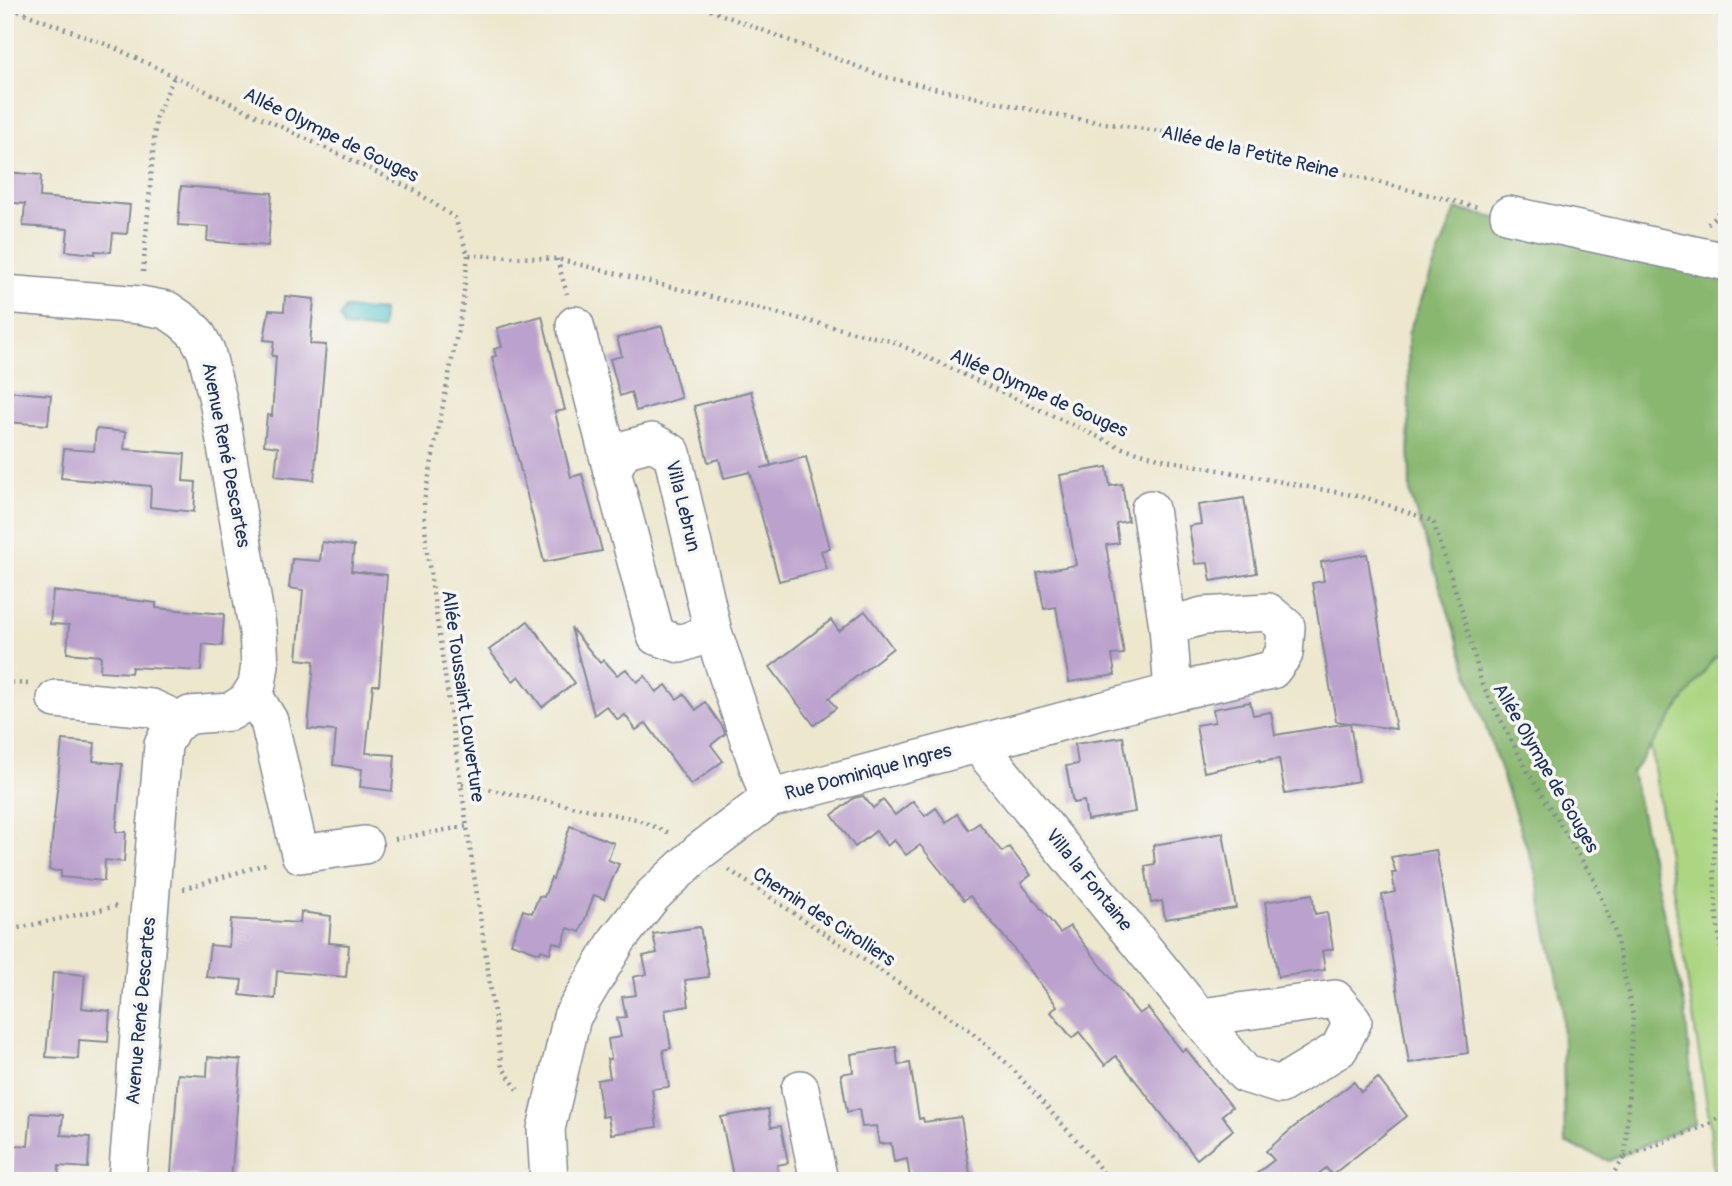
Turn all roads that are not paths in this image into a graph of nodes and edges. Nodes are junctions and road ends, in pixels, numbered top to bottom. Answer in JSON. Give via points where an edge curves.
{"nodes":[{"id":1,"x":1509,"y":215,"type":"road end"},
{"id":2,"x":1727,"y":262,"type":"edge"},
{"id":3,"x":5,"y":293,"type":"edge"},
{"id":4,"x":575,"y":325,"type":"dead end"},
{"id":5,"x":612,"y":471,"type":"junction"},
{"id":6,"x":1150,"y":509,"type":"dead end"},
{"id":7,"x":1168,"y":626,"type":"junction"},
{"id":8,"x":713,"y":632,"type":"junction"},
{"id":9,"x":1173,"y":692,"type":"junction"},
{"id":10,"x":251,"y":693,"type":"junction"},
{"id":11,"x":56,"y":699,"type":"dead end"},
{"id":12,"x":180,"y":721,"type":"junction"},
{"id":13,"x":978,"y":744,"type":"junction"},
{"id":14,"x":769,"y":799,"type":"junction"},
{"id":15,"x":363,"y":845,"type":"road end"},
{"id":16,"x":1201,"y":1017,"type":"dead end"},
{"id":17,"x":800,"y":1089,"type":"dead end"},
{"id":18,"x":127,"y":1181,"type":"edge"},
{"id":19,"x":549,"y":1181,"type":"edge"},
{"id":20,"x":819,"y":1181,"type":"edge"}],
"edges":[{"from":1,"to":2,"type":"street"},
{"from":3,"to":10,"type":"street","name":"Avenue René Descartes","via":[[140,304],[167,310],[196,333],[206,351],[218,400],[258,632],[260,665]]},
{"from":4,"to":5,"type":"street"},
{"from":5,"to":8,"type":"street","via":[[656,636],[680,644]]},
{"from":5,"to":8,"type":"street","name":"Villa Lebrun","via":[[623,450],[652,442],[673,453]]},
{"from":6,"to":7,"type":"street"},
{"from":7,"to":9,"type":"street"},
{"from":7,"to":9,"type":"street","name":"Rue Dominique Ingres","via":[[1203,616],[1268,612],[1286,627],[1284,654],[1272,670]]},
{"from":8,"to":14,"type":"street","name":"Villa Lebrun"},
{"from":9,"to":13,"type":"street","name":"Rue Dominique Ingres"},
{"from":10,"to":12,"type":"street","via":[[230,712],[190,715]]},
{"from":10,"to":15,"type":"street","via":[[269,721],[300,854]]},
{"from":11,"to":12,"type":"street","via":[[151,708]]},
{"from":12,"to":18,"type":"street","name":"Avenue René Descartes","via":[[163,745]]},
{"from":13,"to":14,"type":"street","name":"Rue Dominique Ingres"},
{"from":13,"to":16,"type":"street","name":"Villa la Fontaine"},
{"from":14,"to":19,"type":"street","name":"Rue Dominique Ingres","via":[[699,851],[653,895],[618,939],[572,1017],[546,1129]]},
{"from":17,"to":20,"type":"street"}]}
